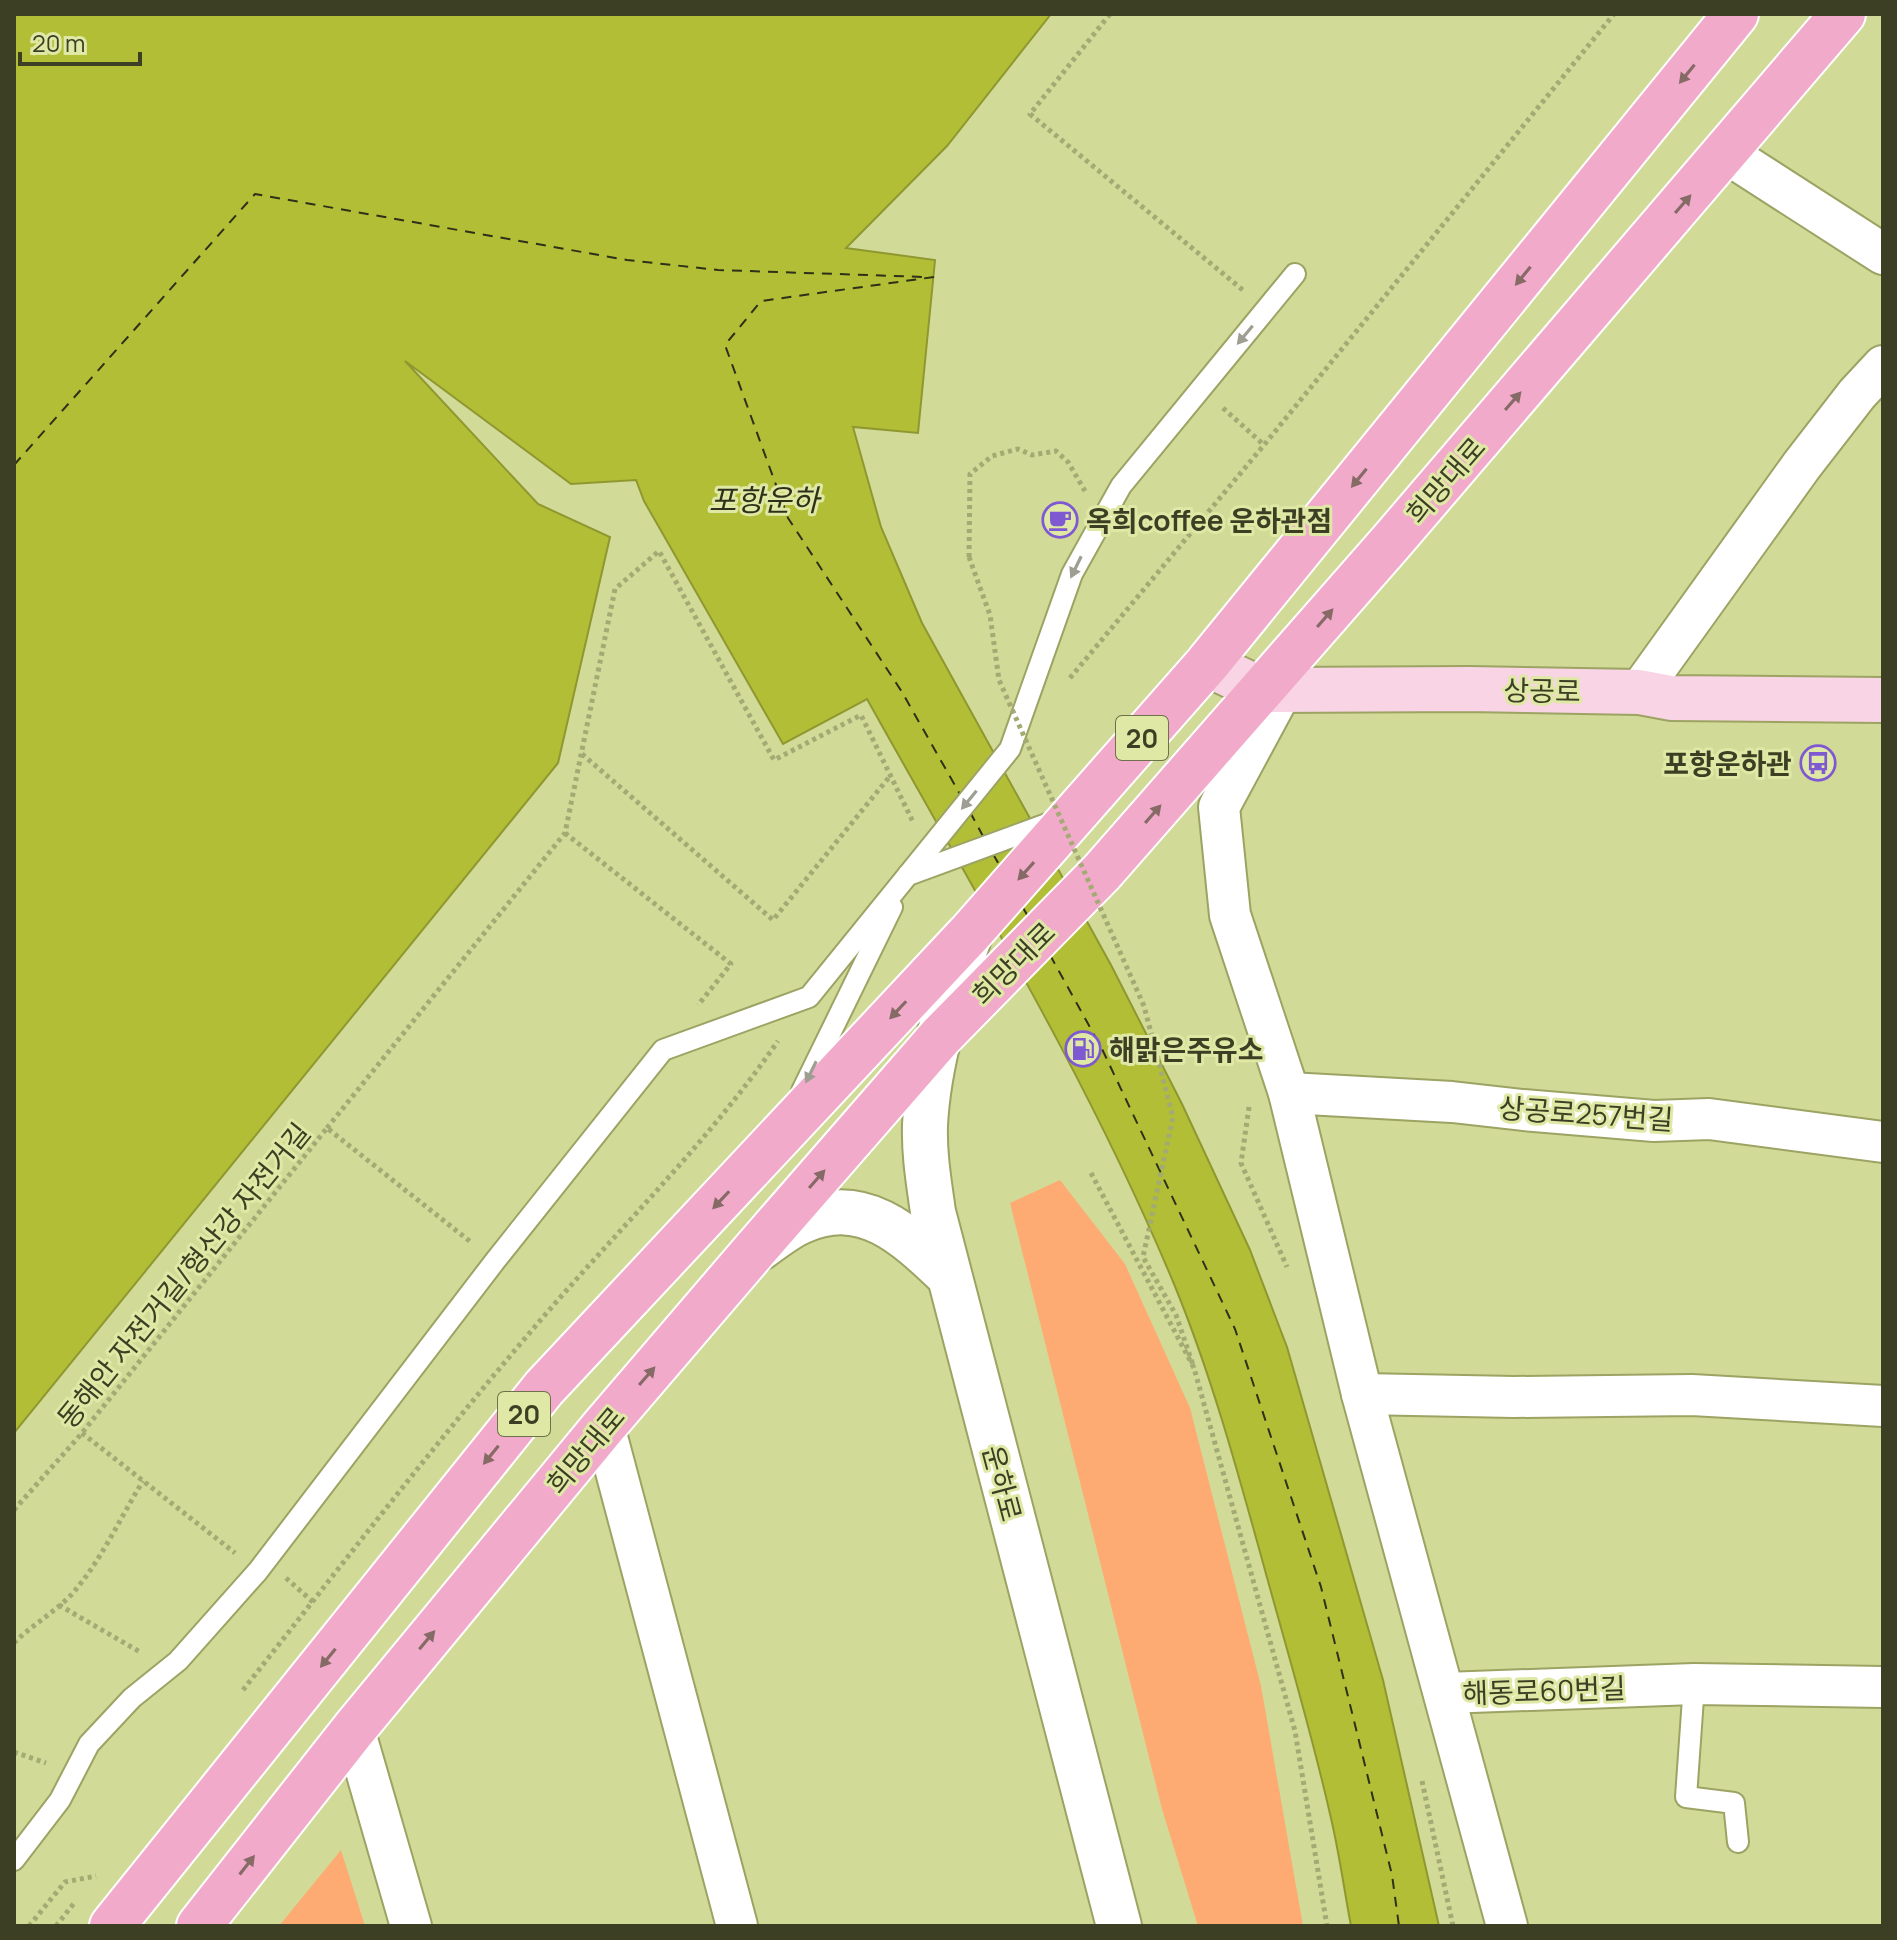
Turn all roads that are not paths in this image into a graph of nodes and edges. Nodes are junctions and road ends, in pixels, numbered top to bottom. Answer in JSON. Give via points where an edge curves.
{"nodes":[{"id":1,"x":1736,"y":14,"type":"edge"},
{"id":2,"x":1843,"y":14,"type":"edge"},
{"id":3,"x":1726,"y":153,"type":"junction"},
{"id":4,"x":1883,"y":254,"type":"edge"},
{"id":5,"x":1295,"y":274,"type":"dead end"},
{"id":6,"x":1883,"y":366,"type":"edge"},
{"id":7,"x":1207,"y":664,"type":"junction"},
{"id":8,"x":1272,"y":690,"type":"junction"},
{"id":9,"x":1639,"y":692,"type":"junction"},
{"id":10,"x":1883,"y":700,"type":"edge"},
{"id":11,"x":1078,"y":812,"type":"junction"},
{"id":12,"x":907,"y":876,"type":"junction"},
{"id":13,"x":971,"y":932,"type":"junction"},
{"id":14,"x":941,"y":1036,"type":"junction"},
{"id":15,"x":1289,"y":1093,"type":"junction"},
{"id":16,"x":779,"y":1137,"type":"junction"},
{"id":17,"x":1883,"y":1142,"type":"edge"},
{"id":18,"x":753,"y":1252,"type":"junction"},
{"id":19,"x":948,"y":1275,"type":"junction"},
{"id":20,"x":1362,"y":1394,"type":"junction"},
{"id":21,"x":1883,"y":1406,"type":"edge"},
{"id":22,"x":604,"y":1426,"type":"junction"},
{"id":23,"x":1694,"y":1684,"type":"junction"},
{"id":24,"x":1883,"y":1687,"type":"edge"},
{"id":25,"x":1445,"y":1693,"type":"junction"},
{"id":26,"x":354,"y":1729,"type":"junction"},
{"id":27,"x":1738,"y":1842,"type":"dead end"},
{"id":28,"x":14,"y":1860,"type":"edge"},
{"id":29,"x":112,"y":1926,"type":"edge"},
{"id":30,"x":199,"y":1926,"type":"edge"},
{"id":31,"x":411,"y":1926,"type":"edge"},
{"id":32,"x":737,"y":1926,"type":"edge"},
{"id":33,"x":1119,"y":1926,"type":"edge"},
{"id":34,"x":1507,"y":1926,"type":"edge"}],
"edges":[{"from":1,"to":7,"type":"main road","name":"희망대로","one_way":true},
{"from":2,"to":3,"type":"main road","name":"희망대로"},
{"from":3,"to":4,"type":"street"},
{"from":8,"to":3,"type":"main road","name":"희망대로","one_way":true},
{"from":5,"to":12,"type":"lane","one_way":true,"via":[[1121,486],[1072,574],[1018,733]]},
{"from":6,"to":9,"type":"street","via":[[1802,465]]},
{"from":7,"to":8,"type":"main road","name":"상공로"},
{"from":7,"to":11,"type":"main road","name":"희망대로","number":"20"},
{"from":8,"to":9,"type":"main road","name":"상공로"},
{"from":14,"to":8,"type":"main road","name":"희망대로","one_way":true},
{"from":8,"to":15,"type":"street","via":[[1219,807],[1230,915]]},
{"from":9,"to":10,"type":"main road","name":"상공로","via":[[1671,698]]},
{"from":11,"to":12,"type":"lane"},
{"from":11,"to":13,"type":"main road","name":"희망대로","number":"20","one_way":true},
{"from":12,"to":16,"type":"lane","one_way":true},
{"from":12,"to":28,"type":"lane","via":[[809,997],[663,1050],[258,1571],[214,1623],[89,1744],[60,1800]]},
{"from":13,"to":14,"type":"street","name":"운하로"},
{"from":13,"to":16,"type":"main road","name":"희망대로","number":"20","one_way":true},
{"from":18,"to":14,"type":"main road","name":"희망대로","one_way":true},
{"from":14,"to":19,"type":"street","name":"운하로","via":[[929,1089],[926,1151]]},
{"from":15,"to":17,"type":"street","name":"상공로257번길","via":[[1654,1121],[1709,1119]]},
{"from":15,"to":20,"type":"street"},
{"from":16,"to":29,"type":"main road","name":"희망대로","number":"20","one_way":true,"via":[[544,1388]]},
{"from":18,"to":19,"type":"street","via":[[801,1221],[857,1213],[894,1228]]},
{"from":22,"to":18,"type":"main road","name":"희망대로","one_way":true},
{"from":19,"to":33,"type":"street","name":"운하로"},
{"from":20,"to":21,"type":"street","via":[[1692,1395]]},
{"from":20,"to":25,"type":"street"},
{"from":26,"to":22,"type":"main road","name":"희망대로","one_way":true},
{"from":22,"to":32,"type":"street"},
{"from":23,"to":24,"type":"street","name":"해동로60번길"},
{"from":23,"to":25,"type":"street","name":"해동로60번길"},
{"from":23,"to":27,"type":"lane","via":[[1686,1797],[1734,1803]]},
{"from":25,"to":34,"type":"street","name":"해동로60번길"},
{"from":30,"to":26,"type":"main road","name":"희망대로","one_way":true},
{"from":26,"to":31,"type":"street"}]}
